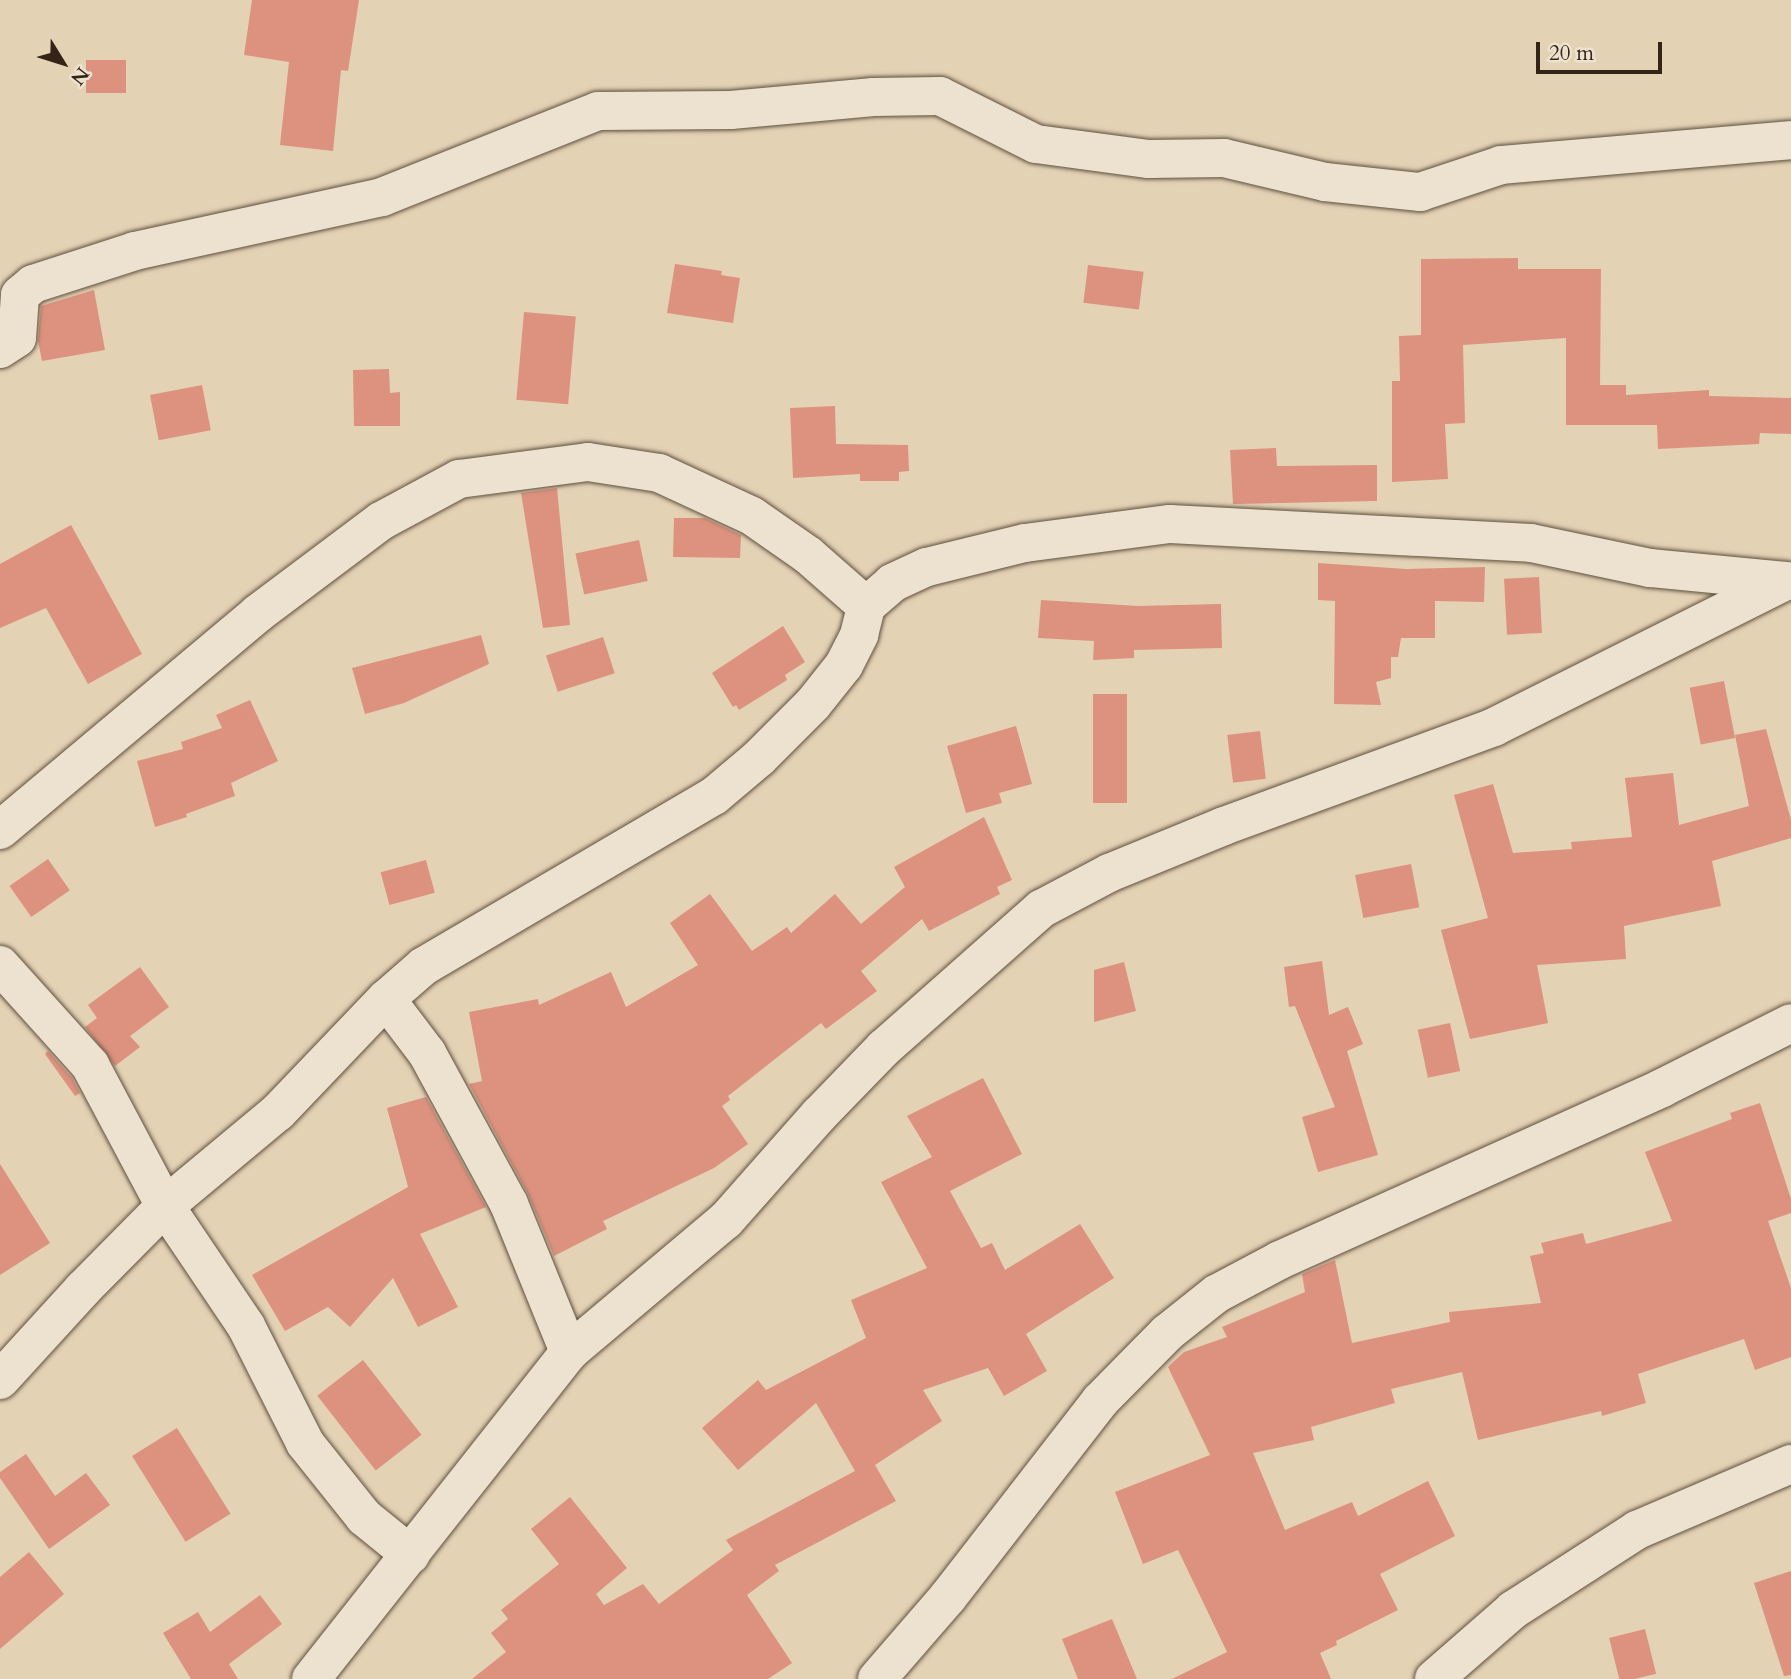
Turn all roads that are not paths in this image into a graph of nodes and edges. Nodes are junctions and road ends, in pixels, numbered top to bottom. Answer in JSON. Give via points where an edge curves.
{"nodes":[{"id":1,"x":1791,"y":140,"type":"edge"},
{"id":2,"x":0,"y":349,"type":"edge"},
{"id":3,"x":1788,"y":580,"type":"edge"},
{"id":4,"x":866,"y":606,"type":"junction"},
{"id":5,"x":0,"y":830,"type":"edge"},
{"id":6,"x":0,"y":965,"type":"edge"},
{"id":7,"x":386,"y":999,"type":"junction"},
{"id":8,"x":1791,"y":1023,"type":"edge"},
{"id":9,"x":165,"y":1206,"type":"junction"},
{"id":10,"x":569,"y":1352,"type":"junction"},
{"id":11,"x":0,"y":1380,"type":"edge"},
{"id":12,"x":1791,"y":1464,"type":"edge"},
{"id":13,"x":411,"y":1555,"type":"junction"},
{"id":14,"x":312,"y":1679,"type":"edge"},
{"id":15,"x":877,"y":1679,"type":"edge"},
{"id":16,"x":1434,"y":1679,"type":"edge"}],
"edges":[{"from":1,"to":2,"type":"street","via":[[1501,165],[1420,192],[1325,182],[1224,158],[1149,159],[1036,144],[940,96],[731,110],[598,111],[382,197],[135,251],[33,284],[20,295],[17,338]]},
{"from":3,"to":4,"type":"street","via":[[1650,568],[1531,543],[1170,524],[1025,543],[927,567],[892,583]]},
{"from":3,"to":10,"type":"street","via":[[1494,727],[1224,826],[1109,873],[1041,909],[884,1048],[726,1220]]},
{"from":4,"to":5,"type":"street","via":[[808,555],[752,516],[659,473],[588,462],[459,479],[381,521],[257,614]]},
{"from":4,"to":7,"type":"street","via":[[859,635],[844,665],[814,704],[714,796],[424,966]]},
{"from":6,"to":9,"type":"street","via":[[90,1065]]},
{"from":7,"to":9,"type":"street","via":[[278,1112]]},
{"from":7,"to":10,"type":"street","via":[[427,1052],[509,1204]]},
{"from":8,"to":15,"type":"street","via":[[1662,1088],[1280,1260],[1216,1294],[1167,1334],[1101,1401],[948,1597]]},
{"from":9,"to":11,"type":"street"},
{"from":9,"to":13,"type":"street","via":[[246,1326],[305,1443],[364,1517]]},
{"from":10,"to":13,"type":"street"},
{"from":12,"to":16,"type":"street","via":[[1637,1530],[1513,1610]]},
{"from":13,"to":14,"type":"street"}]}
